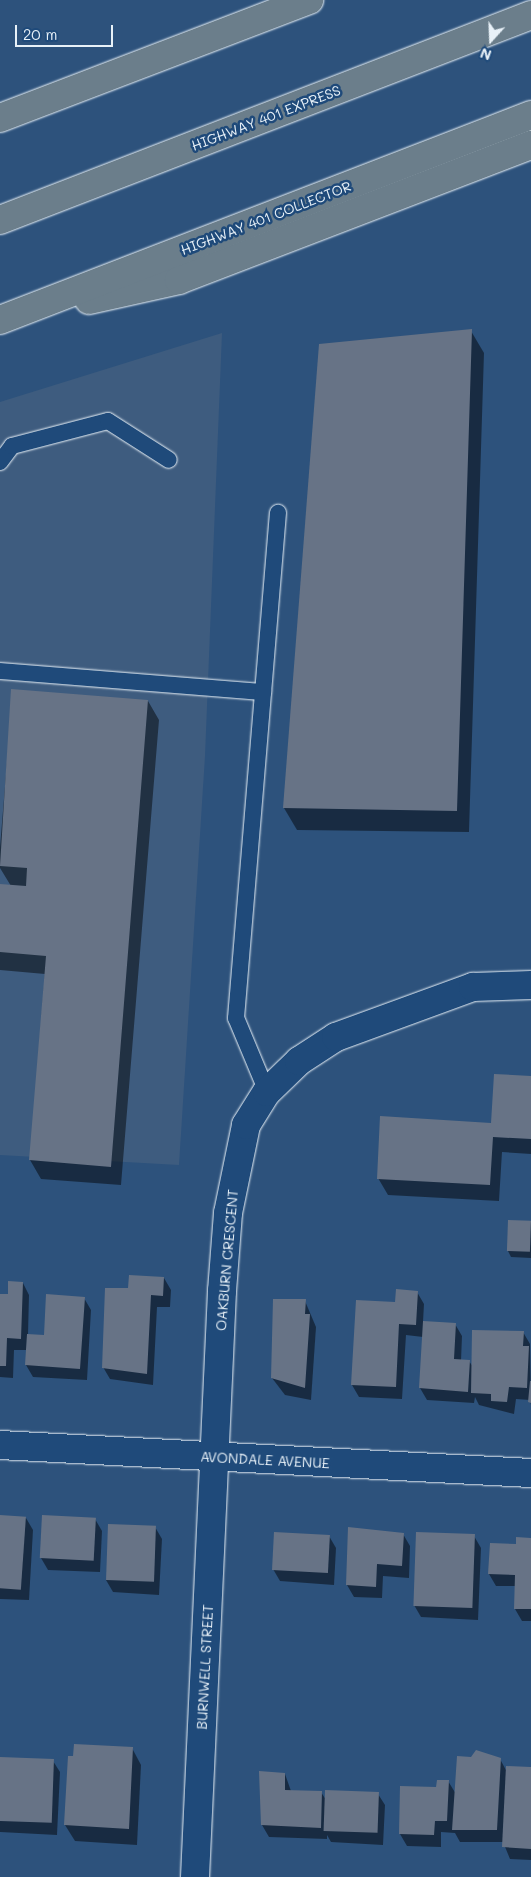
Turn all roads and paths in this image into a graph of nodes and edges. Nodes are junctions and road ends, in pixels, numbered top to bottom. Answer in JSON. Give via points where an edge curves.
{"nodes":[{"id":1,"x":309,"y":0,"type":"edge"},
{"id":2,"x":531,"y":15,"type":"edge"},
{"id":3,"x":531,"y":115,"type":"edge"},
{"id":4,"x":0,"y":118,"type":"edge"},
{"id":5,"x":531,"y":145,"type":"edge"},
{"id":6,"x":0,"y":220,"type":"edge"},
{"id":7,"x":0,"y":320,"type":"edge"},
{"id":8,"x":169,"y":460,"type":"dead end"},
{"id":9,"x":0,"y":462,"type":"edge"},
{"id":10,"x":278,"y":513,"type":"dead end"},
{"id":11,"x":0,"y":671,"type":"edge"},
{"id":12,"x":262,"y":692,"type":"junction"},
{"id":13,"x":531,"y":985,"type":"edge"},
{"id":14,"x":267,"y":1092,"type":"junction"},
{"id":15,"x":0,"y":1445,"type":"edge"},
{"id":16,"x":216,"y":1458,"type":"junction"},
{"id":17,"x":531,"y":1474,"type":"edge"},
{"id":18,"x":195,"y":1877,"type":"edge"}],
"edges":[{"from":1,"to":4,"type":"highway"},
{"from":2,"to":6,"type":"highway","name":"HIGHWAY 401 EXPRESS"},
{"from":3,"to":7,"type":"highway","name":"HIGHWAY 401 COLLECTOR"},
{"from":5,"to":7,"type":"highway","via":[[179,280]]},
{"from":8,"to":9,"type":"lane","via":[[108,421],[12,446]]},
{"from":10,"to":12,"type":"lane"},
{"from":11,"to":12,"type":"lane"},
{"from":12,"to":14,"type":"lane","via":[[236,1018]]},
{"from":13,"to":14,"type":"street","name":"OAKBURN CRESCENT","via":[[473,987],[336,1037],[299,1061]]},
{"from":14,"to":16,"type":"street","name":"OAKBURN CRESCENT","via":[[246,1125],[228,1213]]},
{"from":15,"to":16,"type":"street","name":"AVONDALE AVENUE"},
{"from":16,"to":17,"type":"street","name":"AVONDALE AVENUE"},
{"from":16,"to":18,"type":"street","name":"BURNWELL STREET"}]}
